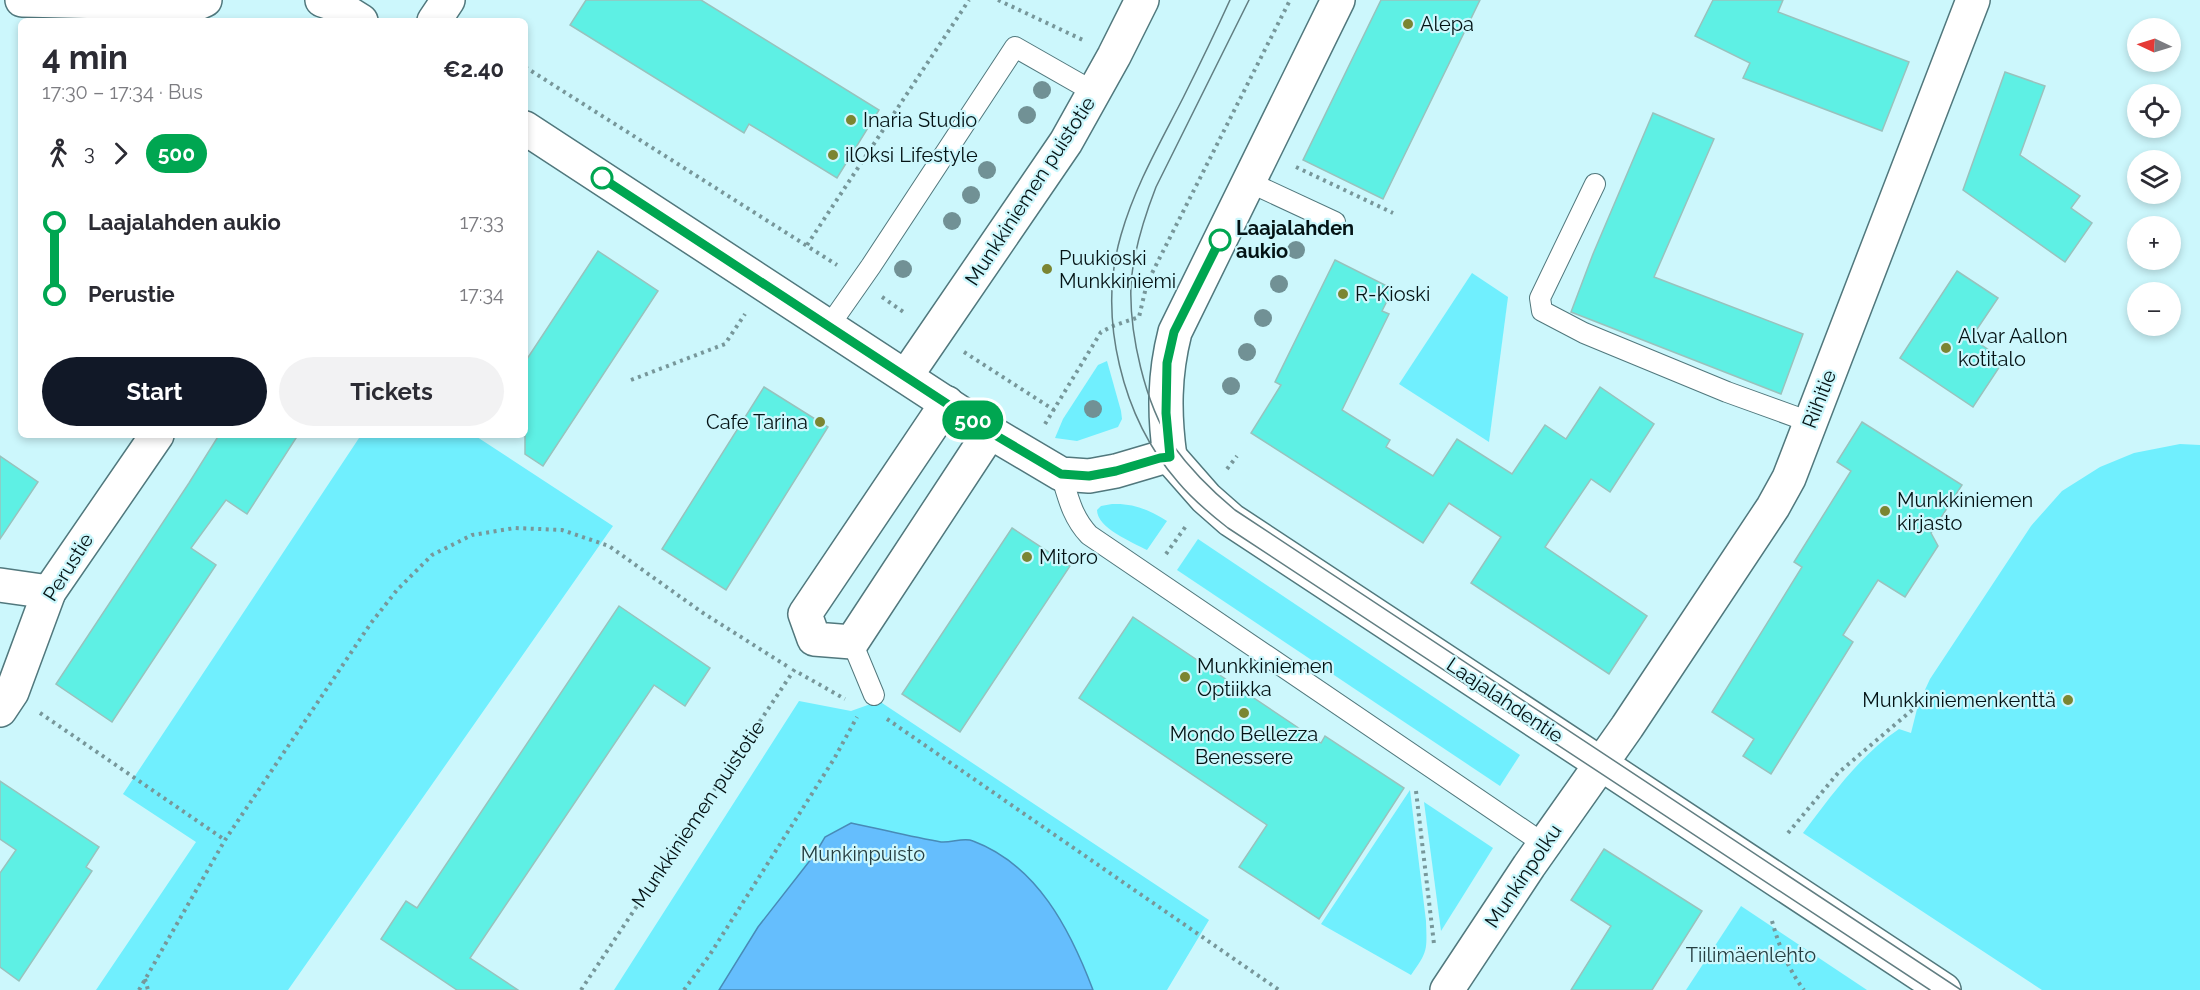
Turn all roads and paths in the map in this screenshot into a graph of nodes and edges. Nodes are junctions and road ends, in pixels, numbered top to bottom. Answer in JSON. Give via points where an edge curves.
{"nodes":[{"id":1,"x":22,"y":0,"type":"edge"},
{"id":2,"x":205,"y":0,"type":"edge"},
{"id":3,"x":322,"y":0,"type":"edge"},
{"id":4,"x":448,"y":0,"type":"edge"},
{"id":5,"x":969,"y":0,"type":"edge"},
{"id":6,"x":998,"y":0,"type":"edge"},
{"id":7,"x":1142,"y":0,"type":"edge"},
{"id":8,"x":1290,"y":0,"type":"edge"},
{"id":9,"x":1338,"y":0,"type":"edge"},
{"id":10,"x":1973,"y":0,"type":"edge"},
{"id":11,"x":100,"y":1,"type":"edge"},
{"id":12,"x":356,"y":18,"type":"edge"},
{"id":13,"x":436,"y":18,"type":"edge"},
{"id":14,"x":1087,"y":42,"type":"dead end"},
{"id":15,"x":528,"y":69,"type":"edge"},
{"id":16,"x":1094,"y":92,"type":"junction"},
{"id":17,"x":528,"y":130,"type":"edge"},
{"id":18,"x":1304,"y":172,"type":"dead end"},
{"id":19,"x":1249,"y":182,"type":"junction"},
{"id":20,"x":1594,"y":184,"type":"dead end"},
{"id":21,"x":1393,"y":213,"type":"dead end"},
{"id":22,"x":1335,"y":222,"type":"dead end"},
{"id":23,"x":807,"y":245,"type":"junction"},
{"id":24,"x":861,"y":281,"type":"junction"},
{"id":25,"x":764,"y":285,"type":"junction"},
{"id":26,"x":829,"y":326,"type":"junction"},
{"id":27,"x":936,"y":333,"type":"junction"},
{"id":28,"x":906,"y":376,"type":"junction"},
{"id":29,"x":631,"y":380,"type":"dead end"},
{"id":30,"x":946,"y":403,"type":"junction"},
{"id":31,"x":1810,"y":422,"type":"junction"},
{"id":32,"x":990,"y":432,"type":"junction"},
{"id":33,"x":155,"y":438,"type":"edge"},
{"id":34,"x":1170,"y":457,"type":"junction"},
{"id":35,"x":1061,"y":474,"type":"junction"},
{"id":36,"x":0,"y":585,"type":"edge"},
{"id":37,"x":49,"y":592,"type":"junction"},
{"id":38,"x":814,"y":639,"type":"junction"},
{"id":39,"x":852,"y":642,"type":"junction"},
{"id":40,"x":794,"y":670,"type":"junction"},
{"id":41,"x":869,"y":699,"type":"junction"},
{"id":42,"x":6,"y":701,"type":"edge"},
{"id":43,"x":1918,"y":705,"type":"dead end"},
{"id":44,"x":1600,"y":764,"type":"junction"},
{"id":45,"x":1416,"y":790,"type":"dead end"},
{"id":46,"x":1788,"y":833,"type":"dead end"},
{"id":47,"x":225,"y":840,"type":"junction"},
{"id":48,"x":1544,"y":844,"type":"junction"},
{"id":49,"x":1772,"y":921,"type":"dead end"},
{"id":50,"x":1435,"y":946,"type":"dead end"},
{"id":51,"x":145,"y":979,"type":"junction"},
{"id":52,"x":139,"y":990,"type":"edge"},
{"id":53,"x":148,"y":990,"type":"edge"},
{"id":54,"x":581,"y":990,"type":"edge"},
{"id":55,"x":684,"y":990,"type":"edge"},
{"id":56,"x":1279,"y":990,"type":"edge"},
{"id":57,"x":1447,"y":990,"type":"edge"},
{"id":58,"x":1804,"y":990,"type":"edge"},
{"id":59,"x":1944,"y":990,"type":"edge"}],
"edges":[{"from":1,"to":11,"type":"street"},
{"from":2,"to":11,"type":"street","via":[[196,4]]},
{"from":3,"to":12,"type":"street"},
{"from":4,"to":13,"type":"street"},
{"from":5,"to":23,"type":"path"},
{"from":6,"to":14,"type":"path"},
{"from":7,"to":16,"type":"street","name":"Munkkiniemen puistotie"},
{"from":8,"to":27,"type":"path","via":[[1148,283],[1139,317],[1101,332],[1054,410]]},
{"from":9,"to":19,"type":"street"},
{"from":10,"to":31,"type":"street","name":"Riihitie"},
{"from":15,"to":23,"type":"path"},
{"from":16,"to":24,"type":"lane","via":[[1015,47]]},
{"from":16,"to":27,"type":"street","name":"Munkkiniemen puistotie","via":[[1066,142]]},
{"from":17,"to":25,"type":"street"},
{"from":18,"to":21,"type":"path"},
{"from":19,"to":22,"type":"lane"},
{"from":19,"to":34,"type":"street","via":[[1174,332],[1166,390]]},
{"from":20,"to":31,"type":"lane","via":[[1540,298],[1542,311],[1606,342]]},
{"from":23,"to":24,"type":"path"},
{"from":24,"to":26,"type":"lane"},
{"from":24,"to":27,"type":"path"},
{"from":25,"to":26,"type":"street"},
{"from":25,"to":29,"type":"path","via":[[725,344]]},
{"from":26,"to":28,"type":"street"},
{"from":27,"to":28,"type":"street","name":"Munkkiniemen puistotie"},
{"from":28,"to":30,"type":"street"},
{"from":30,"to":32,"type":"street"},
{"from":30,"to":38,"type":"street","via":[[805,614]]},
{"from":31,"to":44,"type":"street","name":"Riihitie","via":[[1789,478],[1773,507]]},
{"from":32,"to":35,"type":"street"},
{"from":32,"to":39,"type":"street"},
{"from":33,"to":37,"type":"street","name":"Perustie"},
{"from":34,"to":35,"type":"street","via":[[1089,476]]},
{"from":34,"to":44,"type":"street","name":"Laajalahdentie","via":[[1231,520]]},
{"from":35,"to":48,"type":"lane","via":[[1077,523],[1089,536]]},
{"from":36,"to":37,"type":"street"},
{"from":37,"to":42,"type":"street","name":"Perustie"},
{"from":38,"to":39,"type":"street"},
{"from":38,"to":40,"type":"path","name":"Munkkiniemen puistotie"},
{"from":39,"to":41,"type":"lane"},
{"from":40,"to":41,"type":"path","via":[[850,703]]},
{"from":40,"to":47,"type":"path","via":[[703,613],[609,546],[562,530],[515,528],[472,535],[432,555],[397,590]]},
{"from":40,"to":54,"type":"path","name":"Munkkiniemen puistotie"},
{"from":41,"to":55,"type":"path"},
{"from":41,"to":56,"type":"path"},
{"from":42,"to":47,"type":"path"},
{"from":43,"to":46,"type":"path","via":[[1838,773]]},
{"from":44,"to":48,"type":"street","name":"Munkinpolku"},
{"from":44,"to":59,"type":"street","name":"Laajalahdentie"},
{"from":45,"to":50,"type":"path"},
{"from":47,"to":51,"type":"path"},
{"from":48,"to":57,"type":"street","name":"Munkinpolku"},
{"from":49,"to":58,"type":"path","via":[[1790,971]]},
{"from":51,"to":52,"type":"path"},
{"from":51,"to":53,"type":"path"}]}
